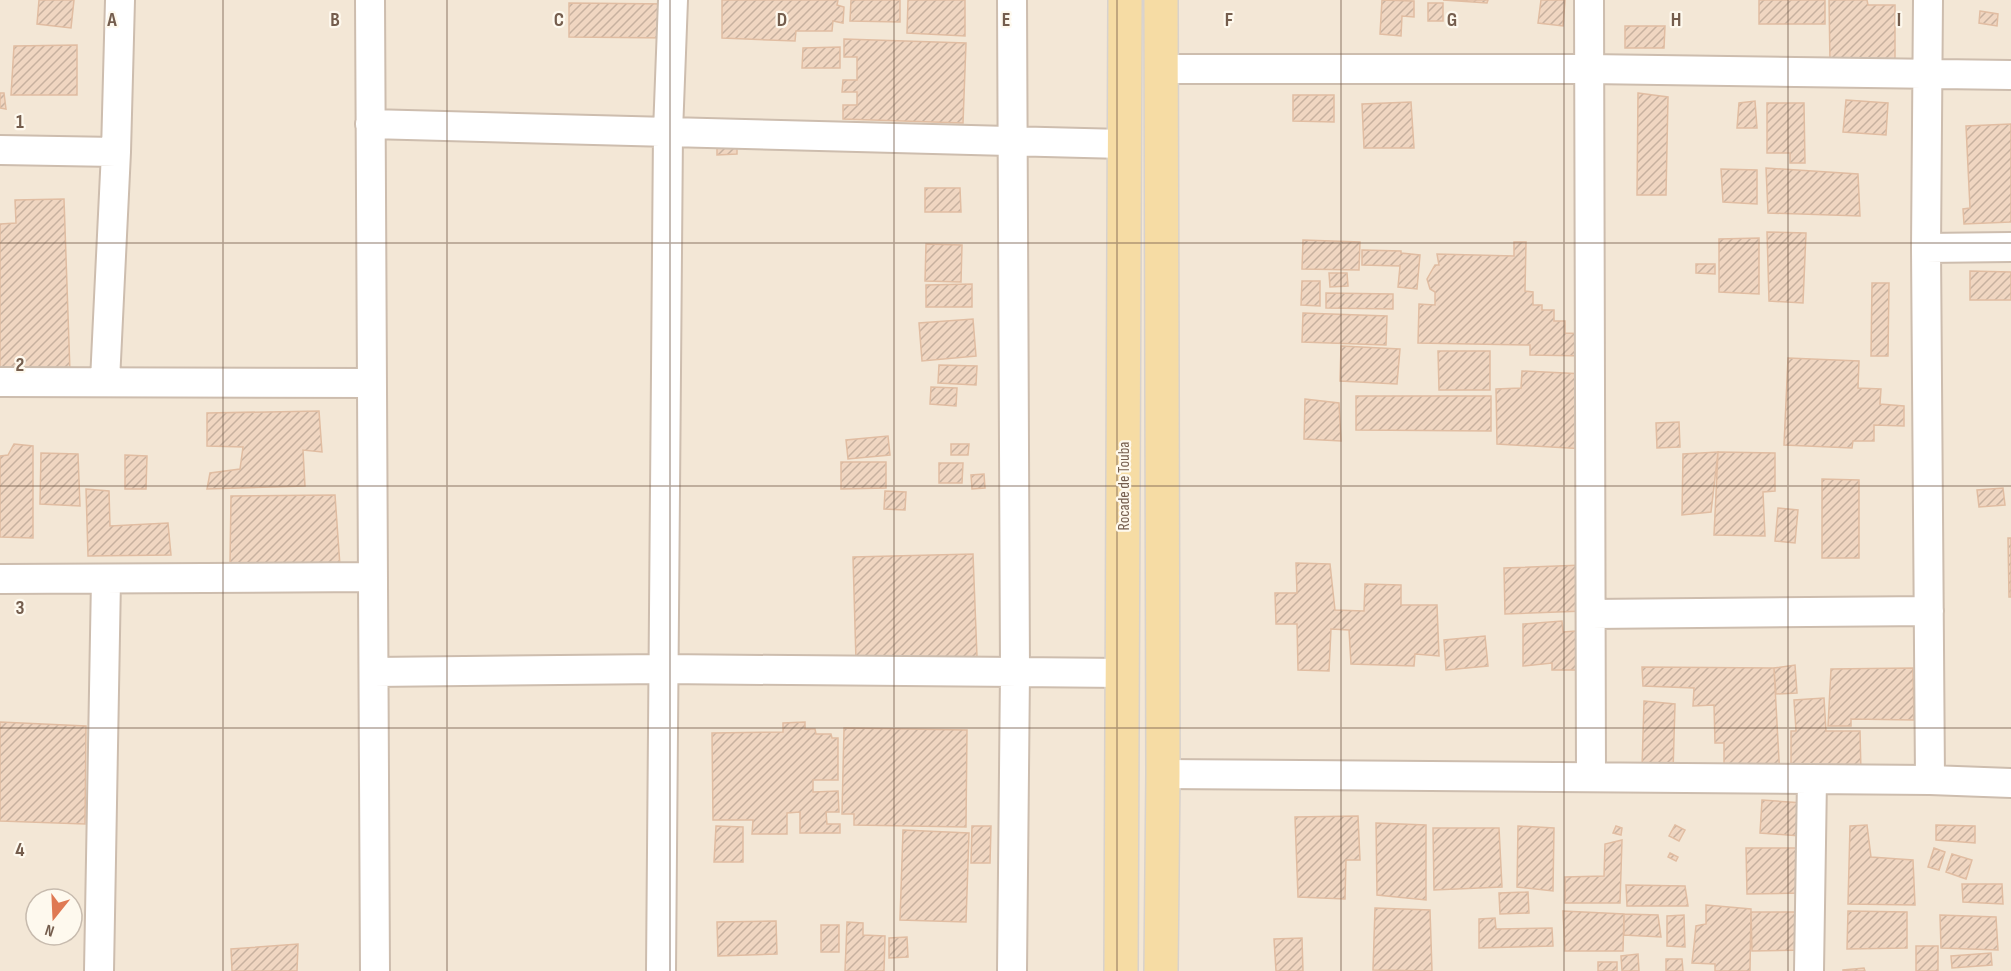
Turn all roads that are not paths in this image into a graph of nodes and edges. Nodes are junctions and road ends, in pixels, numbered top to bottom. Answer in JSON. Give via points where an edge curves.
{"nodes":[{"id":1,"x":120,"y":0,"type":"edge"},
{"id":2,"x":370,"y":0,"type":"edge"},
{"id":3,"x":673,"y":0,"type":"edge"},
{"id":4,"x":1012,"y":0,"type":"edge"},
{"id":5,"x":1125,"y":0,"type":"edge"},
{"id":6,"x":1161,"y":0,"type":"edge"},
{"id":7,"x":1588,"y":0,"type":"edge"},
{"id":8,"x":1928,"y":0,"type":"edge"},
{"id":9,"x":1161,"y":69,"type":"junction"},
{"id":10,"x":1589,"y":69,"type":"junction"},
{"id":11,"x":1928,"y":75,"type":"junction"},
{"id":12,"x":2011,"y":75,"type":"edge"},
{"id":13,"x":370,"y":124,"type":"junction"},
{"id":14,"x":668,"y":132,"type":"junction"},
{"id":15,"x":1013,"y":141,"type":"junction"},
{"id":16,"x":1124,"y":144,"type":"junction"},
{"id":17,"x":0,"y":150,"type":"edge"},
{"id":18,"x":116,"y":152,"type":"junction"},
{"id":19,"x":2011,"y":247,"type":"edge"},
{"id":20,"x":1926,"y":248,"type":"junction"},
{"id":21,"x":105,"y":381,"type":"junction"},
{"id":22,"x":0,"y":382,"type":"edge"},
{"id":23,"x":372,"y":383,"type":"junction"},
{"id":24,"x":373,"y":577,"type":"junction"},
{"id":25,"x":0,"y":579,"type":"edge"},
{"id":26,"x":106,"y":579,"type":"junction"},
{"id":27,"x":1929,"y":611,"type":"junction"},
{"id":28,"x":1591,"y":614,"type":"junction"},
{"id":29,"x":663,"y":669,"type":"junction"},
{"id":30,"x":374,"y":672,"type":"junction"},
{"id":31,"x":1015,"y":672,"type":"junction"},
{"id":32,"x":1124,"y":673,"type":"junction"},
{"id":33,"x":1163,"y":774,"type":"junction"},
{"id":34,"x":1591,"y":777,"type":"junction"},
{"id":35,"x":1812,"y":779,"type":"junction"},
{"id":36,"x":1930,"y":780,"type":"junction"},
{"id":37,"x":2011,"y":783,"type":"edge"},
{"id":38,"x":99,"y":971,"type":"edge"},
{"id":39,"x":375,"y":971,"type":"edge"},
{"id":40,"x":661,"y":971,"type":"edge"},
{"id":41,"x":1012,"y":971,"type":"edge"},
{"id":42,"x":1121,"y":971,"type":"edge"},
{"id":43,"x":1161,"y":971,"type":"edge"},
{"id":44,"x":1809,"y":971,"type":"edge"}],
"edges":[{"from":1,"to":18,"type":"street"},
{"from":2,"to":13,"type":"street"},
{"from":3,"to":14,"type":"street"},
{"from":4,"to":15,"type":"street"},
{"from":5,"to":16,"type":"main road","name":"Rocade de Touba"},
{"from":6,"to":9,"type":"main road"},
{"from":7,"to":10,"type":"street"},
{"from":8,"to":11,"type":"street"},
{"from":9,"to":10,"type":"street"},
{"from":9,"to":33,"type":"main road"},
{"from":10,"to":11,"type":"street"},
{"from":10,"to":28,"type":"street"},
{"from":11,"to":12,"type":"street"},
{"from":11,"to":20,"type":"street"},
{"from":13,"to":14,"type":"street"},
{"from":13,"to":23,"type":"street"},
{"from":14,"to":15,"type":"street"},
{"from":14,"to":29,"type":"street"},
{"from":15,"to":16,"type":"street"},
{"from":15,"to":31,"type":"street"},
{"from":16,"to":32,"type":"main road","name":"Rocade de Touba"},
{"from":17,"to":18,"type":"street"},
{"from":18,"to":21,"type":"street"},
{"from":19,"to":20,"type":"street"},
{"from":20,"to":27,"type":"street"},
{"from":21,"to":22,"type":"street"},
{"from":21,"to":23,"type":"street"},
{"from":23,"to":24,"type":"street"},
{"from":24,"to":26,"type":"street"},
{"from":24,"to":30,"type":"street"},
{"from":25,"to":26,"type":"street"},
{"from":26,"to":38,"type":"street"},
{"from":27,"to":28,"type":"street"},
{"from":27,"to":36,"type":"street"},
{"from":28,"to":34,"type":"street"},
{"from":29,"to":30,"type":"street"},
{"from":29,"to":31,"type":"street"},
{"from":29,"to":40,"type":"street"},
{"from":30,"to":39,"type":"street"},
{"from":31,"to":32,"type":"street"},
{"from":31,"to":41,"type":"street"},
{"from":32,"to":42,"type":"main road","name":"Rocade de Touba"},
{"from":33,"to":34,"type":"street"},
{"from":33,"to":43,"type":"main road"},
{"from":34,"to":35,"type":"street"},
{"from":35,"to":36,"type":"street"},
{"from":35,"to":44,"type":"street"},
{"from":36,"to":37,"type":"street"}]}
